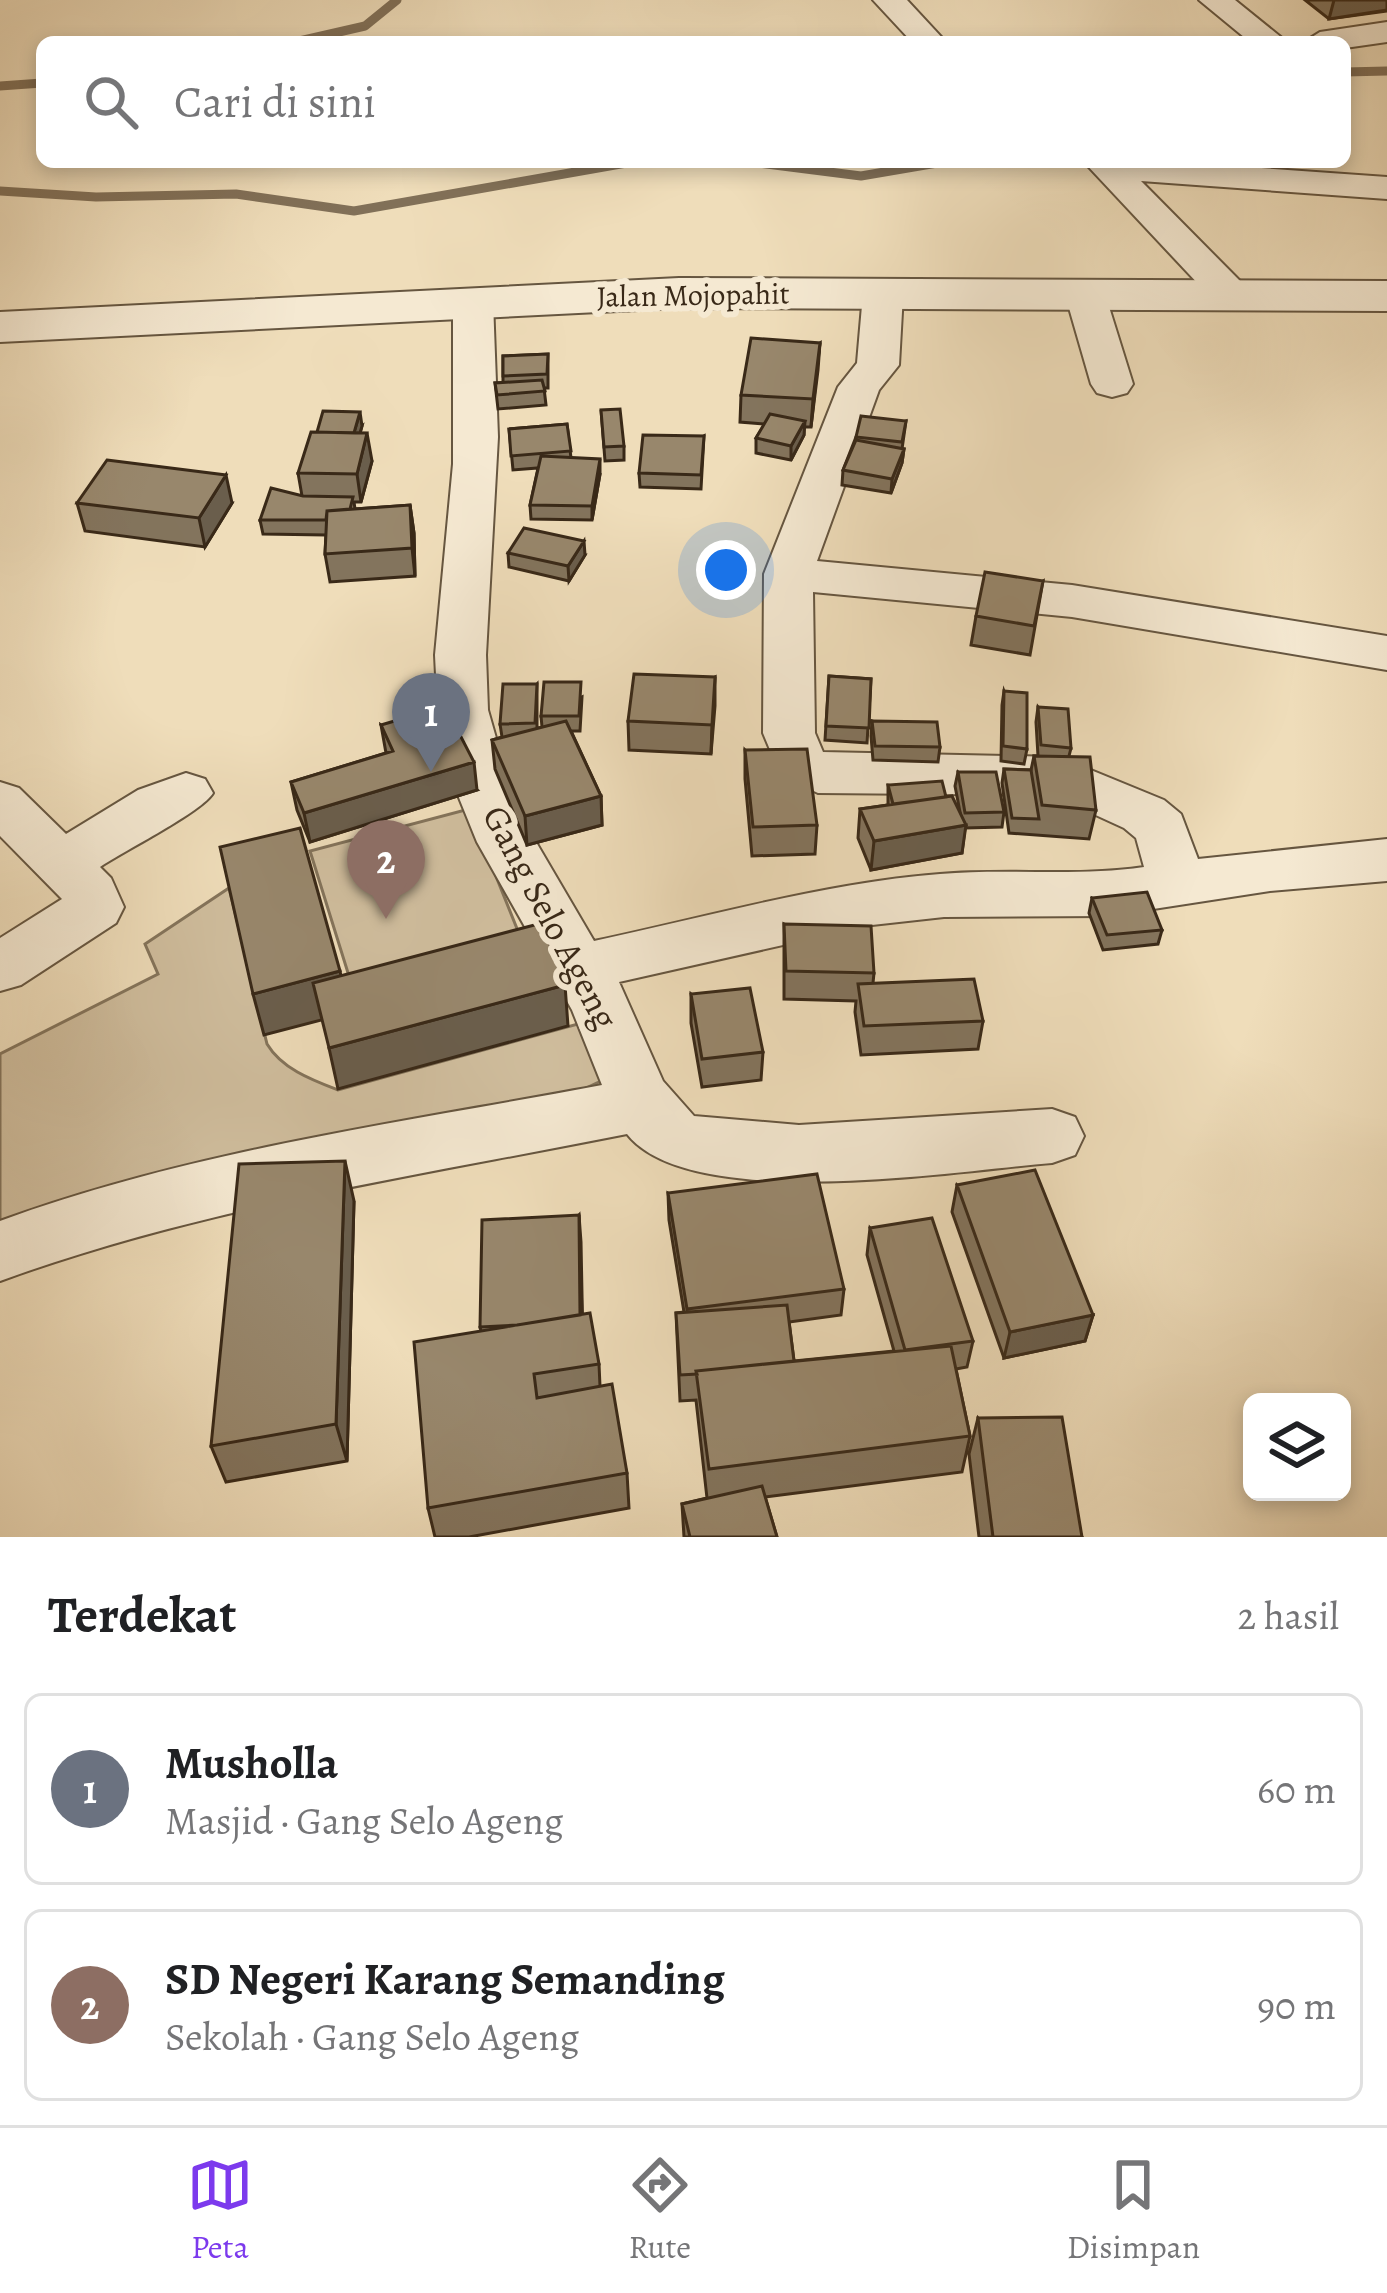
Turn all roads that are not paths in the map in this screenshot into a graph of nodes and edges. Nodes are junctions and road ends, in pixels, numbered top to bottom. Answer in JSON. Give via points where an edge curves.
{"nodes":[{"id":1,"x":889,"y":0,"type":"edge"},
{"id":2,"x":1215,"y":0,"type":"edge"},
{"id":3,"x":1387,"y":32,"type":"edge"},
{"id":4,"x":924,"y":36,"type":"edge"},
{"id":5,"x":1263,"y":36,"type":"edge"},
{"id":6,"x":1351,"y":37,"type":"edge"},
{"id":7,"x":1108,"y":168,"type":"edge"},
{"id":8,"x":1142,"y":168,"type":"edge"},
{"id":9,"x":1387,"y":188,"type":"edge"},
{"id":10,"x":883,"y":294,"type":"junction"},
{"id":11,"x":1084,"y":294,"type":"junction"},
{"id":12,"x":1231,"y":295,"type":"junction"},
{"id":13,"x":1387,"y":296,"type":"edge"},
{"id":14,"x":473,"y":301,"type":"junction"},
{"id":15,"x":0,"y":327,"type":"edge"},
{"id":16,"x":1112,"y":384,"type":"dead end"},
{"id":17,"x":788,"y":574,"type":"junction"},
{"id":18,"x":1387,"y":653,"type":"edge"},
{"id":19,"x":186,"y":793,"type":"dead end"},
{"id":20,"x":0,"y":802,"type":"edge"},
{"id":21,"x":1387,"y":860,"type":"edge"},
{"id":22,"x":61,"y":864,"type":"junction"},
{"id":23,"x":1177,"y":884,"type":"junction"},
{"id":24,"x":0,"y":968,"type":"edge"},
{"id":25,"x":579,"y":968,"type":"junction"},
{"id":26,"x":642,"y":1104,"type":"junction"},
{"id":27,"x":1052,"y":1136,"type":"dead end"},
{"id":28,"x":0,"y":1251,"type":"edge"}],
"edges":[{"from":1,"to":4,"type":"street"},
{"from":2,"to":5,"type":"street"},
{"from":3,"to":6,"type":"street"},
{"from":7,"to":12,"type":"street"},
{"from":8,"to":9,"type":"street"},
{"from":10,"to":11,"type":"street","name":"Jalan Mojopahit"},
{"from":10,"to":14,"type":"street","name":"Jalan Mojopahit"},
{"from":10,"to":17,"type":"street","via":[[878,365],[859,387]]},
{"from":11,"to":12,"type":"street","name":"Jalan Mojopahit"},
{"from":11,"to":16,"type":"street"},
{"from":12,"to":13,"type":"street","name":"Jalan Mojopahit"},
{"from":14,"to":15,"type":"street","name":"Jalan Mojopahit"},
{"from":14,"to":25,"type":"street","name":"Gang Selo Ageng","via":[[479,414],[462,654],[466,733],[503,838]]},
{"from":17,"to":18,"type":"street","via":[[1072,601]]},
{"from":17,"to":23,"type":"street","via":[[789,733],[800,763],[818,774],[1059,776],[1161,828]]},
{"from":19,"to":22,"type":"street"},
{"from":20,"to":22,"type":"street"},
{"from":21,"to":23,"type":"street"},
{"from":22,"to":24,"type":"street","via":[[95,907]]},
{"from":23,"to":25,"type":"street","via":[[872,903]]},
{"from":25,"to":26,"type":"street","name":"Gang Selo Ageng"},
{"from":26,"to":27,"type":"street","name":"Gang Selo Ageng","via":[[671,1137],[730,1151]]},
{"from":26,"to":28,"type":"street","via":[[202,1190]]}]}
